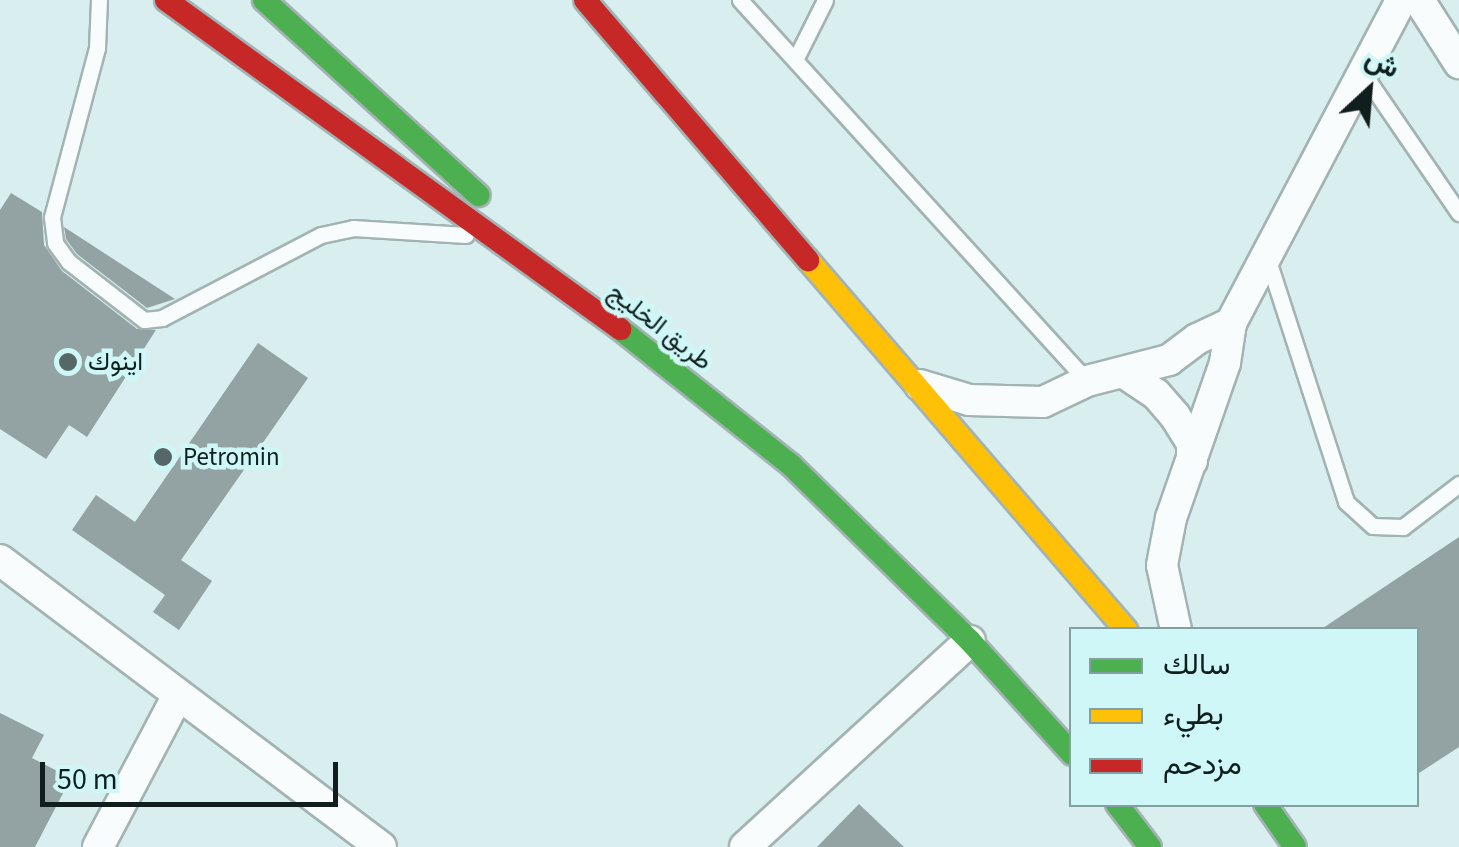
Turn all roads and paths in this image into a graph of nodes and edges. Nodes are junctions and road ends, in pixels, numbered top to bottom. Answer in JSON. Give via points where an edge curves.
{"nodes":[{"id":1,"x":99,"y":0,"type":"edge"},
{"id":2,"x":166,"y":0,"type":"edge"},
{"id":3,"x":264,"y":0,"type":"edge"},
{"id":4,"x":559,"y":0,"type":"edge"},
{"id":5,"x":585,"y":0,"type":"edge"},
{"id":6,"x":740,"y":0,"type":"edge"},
{"id":7,"x":825,"y":0,"type":"edge"},
{"id":8,"x":1401,"y":0,"type":"edge"},
{"id":9,"x":1419,"y":0,"type":"edge"},
{"id":10,"x":795,"y":60,"type":"junction"},
{"id":11,"x":1459,"y":62,"type":"edge"},
{"id":12,"x":1362,"y":74,"type":"junction"},
{"id":13,"x":712,"y":150,"type":"junction"},
{"id":14,"x":1459,"y":213,"type":"edge"},
{"id":15,"x":488,"y":236,"type":"junction"},
{"id":16,"x":1266,"y":256,"type":"junction"},
{"id":17,"x":1231,"y":323,"type":"junction"},
{"id":18,"x":624,"y":332,"type":"junction"},
{"id":19,"x":1126,"y":374,"type":"junction"},
{"id":20,"x":1087,"y":380,"type":"junction"},
{"id":21,"x":913,"y":382,"type":"junction"},
{"id":22,"x":1192,"y":461,"type":"junction"},
{"id":23,"x":1459,"y":484,"type":"edge"},
{"id":24,"x":0,"y":560,"type":"edge"},
{"id":25,"x":1123,"y":627,"type":"edge"},
{"id":26,"x":1175,"y":627,"type":"edge"},
{"id":27,"x":970,"y":641,"type":"junction"},
{"id":28,"x":178,"y":694,"type":"junction"},
{"id":29,"x":1069,"y":751,"type":"edge"},
{"id":30,"x":1119,"y":807,"type":"edge"},
{"id":31,"x":1267,"y":807,"type":"edge"},
{"id":32,"x":98,"y":847,"type":"edge"},
{"id":33,"x":380,"y":847,"type":"edge"},
{"id":34,"x":745,"y":847,"type":"edge"},
{"id":35,"x":1150,"y":847,"type":"edge"},
{"id":36,"x":1295,"y":847,"type":"edge"}],
"edges":[{"from":1,"to":15,"type":"lane","via":[[97,48],[52,217],[55,243],[69,262],[144,320],[162,318],[321,235],[353,228]]},
{"from":2,"to":15,"type":"main road","name":"طريق الخليج"},
{"from":3,"to":18,"type":"main road"},
{"from":4,"to":13,"type":"main road"},
{"from":5,"to":13,"type":"main road"},
{"from":6,"to":10,"type":"lane"},
{"from":7,"to":10,"type":"lane"},
{"from":8,"to":12,"type":"street"},
{"from":9,"to":11,"type":"street"},
{"from":10,"to":20,"type":"lane"},
{"from":12,"to":14,"type":"lane"},
{"from":12,"to":16,"type":"street"},
{"from":13,"to":21,"type":"main road"},
{"from":15,"to":18,"type":"main road","name":"طريق الخليج"},
{"from":16,"to":17,"type":"street"},
{"from":16,"to":23,"type":"lane","via":[[1346,502],[1373,526],[1403,527]]},
{"from":17,"to":19,"type":"street","via":[[1169,360]]},
{"from":17,"to":22,"type":"street","via":[[1225,363]]},
{"from":18,"to":27,"type":"main road","name":"طريق الخليج","via":[[790,465]]},
{"from":19,"to":20,"type":"street"},
{"from":19,"to":22,"type":"street","via":[[1176,416],[1192,443]]},
{"from":20,"to":21,"type":"street","via":[[1043,402],[1010,403],[969,400]]},
{"from":21,"to":25,"type":"main road"},
{"from":22,"to":26,"type":"street","via":[[1162,565]]},
{"from":24,"to":28,"type":"street"},
{"from":27,"to":29,"type":"main road","name":"طريق الخليج"},
{"from":27,"to":34,"type":"street"},
{"from":28,"to":32,"type":"street"},
{"from":28,"to":33,"type":"street"},
{"from":30,"to":35,"type":"main road"},
{"from":31,"to":36,"type":"main road"}]}
